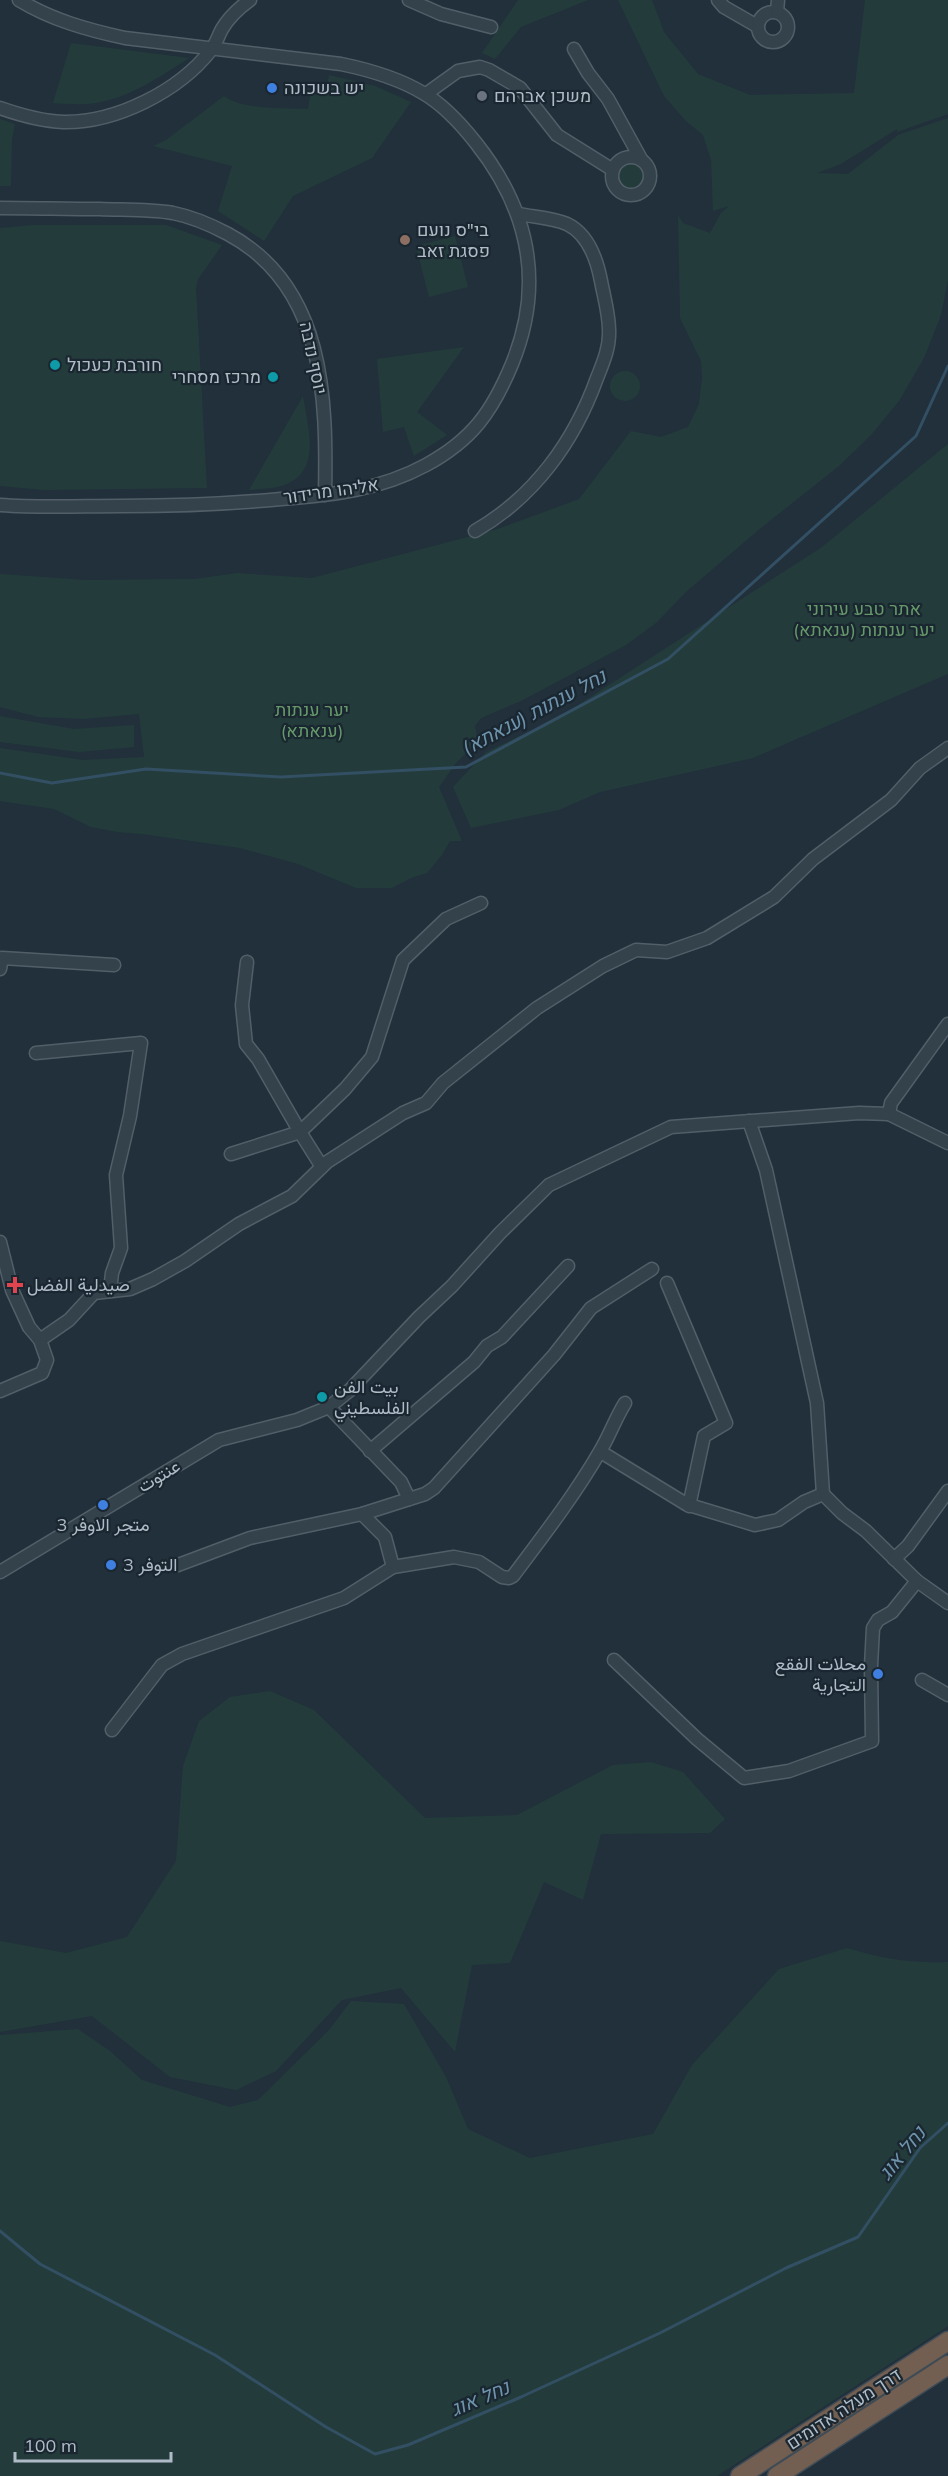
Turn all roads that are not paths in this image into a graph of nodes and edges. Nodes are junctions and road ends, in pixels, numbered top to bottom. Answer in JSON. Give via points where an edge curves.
{"nodes":[{"id":1,"x":19,"y":0,"type":"edge"},
{"id":2,"x":250,"y":0,"type":"edge"},
{"id":3,"x":409,"y":0,"type":"edge"},
{"id":4,"x":718,"y":0,"type":"edge"},
{"id":5,"x":778,"y":6,"type":"edge"},
{"id":6,"x":758,"y":26,"type":"junction"},
{"id":7,"x":491,"y":27,"type":"dead end"},
{"id":8,"x":213,"y":49,"type":"junction"},
{"id":9,"x":574,"y":49,"type":"dead end"},
{"id":10,"x":426,"y":94,"type":"junction"},
{"id":11,"x":0,"y":108,"type":"edge"},
{"id":12,"x":641,"y":159,"type":"junction"},
{"id":13,"x":613,"y":170,"type":"junction"},
{"id":14,"x":0,"y":208,"type":"edge"},
{"id":15,"x":519,"y":214,"type":"junction"},
{"id":16,"x":325,"y":495,"type":"junction"},
{"id":17,"x":0,"y":505,"type":"edge"},
{"id":18,"x":475,"y":531,"type":"dead end"},
{"id":19,"x":948,"y":748,"type":"edge"},
{"id":20,"x":481,"y":903,"type":"dead end"},
{"id":21,"x":1,"y":961,"type":"edge"},
{"id":22,"x":247,"y":962,"type":"dead end"},
{"id":23,"x":114,"y":965,"type":"dead end"},
{"id":24,"x":948,"y":1024,"type":"edge"},
{"id":25,"x":36,"y":1053,"type":"dead end"},
{"id":26,"x":889,"y":1114,"type":"junction"},
{"id":27,"x":749,"y":1122,"type":"junction"},
{"id":28,"x":300,"y":1132,"type":"junction"},
{"id":29,"x":948,"y":1143,"type":"edge"},
{"id":30,"x":231,"y":1154,"type":"dead end"},
{"id":31,"x":322,"y":1167,"type":"junction"},
{"id":32,"x":0,"y":1242,"type":"edge"},
{"id":33,"x":568,"y":1266,"type":"dead end"},
{"id":34,"x":652,"y":1269,"type":"dead end"},
{"id":35,"x":667,"y":1283,"type":"dead end"},
{"id":36,"x":110,"y":1291,"type":"junction"},
{"id":37,"x":40,"y":1340,"type":"junction"},
{"id":38,"x":0,"y":1391,"type":"edge"},
{"id":39,"x":625,"y":1403,"type":"dead end"},
{"id":40,"x":329,"y":1407,"type":"junction"},
{"id":41,"x":370,"y":1451,"type":"junction"},
{"id":42,"x":600,"y":1452,"type":"junction"},
{"id":43,"x":948,"y":1491,"type":"edge"},
{"id":44,"x":823,"y":1494,"type":"junction"},
{"id":45,"x":409,"y":1499,"type":"junction"},
{"id":46,"x":689,"y":1506,"type":"junction"},
{"id":47,"x":362,"y":1514,"type":"junction"},
{"id":48,"x":894,"y":1559,"type":"junction"},
{"id":49,"x":178,"y":1564,"type":"dead end"},
{"id":50,"x":393,"y":1567,"type":"junction"},
{"id":51,"x":0,"y":1572,"type":"edge"},
{"id":52,"x":917,"y":1581,"type":"junction"},
{"id":53,"x":947,"y":1600,"type":"edge"},
{"id":54,"x":614,"y":1660,"type":"dead end"},
{"id":55,"x":922,"y":1680,"type":"dead end"},
{"id":56,"x":948,"y":1695,"type":"edge"},
{"id":57,"x":112,"y":1730,"type":"dead end"},
{"id":58,"x":948,"y":2341,"type":"edge"},
{"id":59,"x":948,"y":2365,"type":"edge"},
{"id":60,"x":740,"y":2476,"type":"edge"},
{"id":61,"x":777,"y":2476,"type":"edge"}],
"edges":[{"from":1,"to":8,"type":"street","name":"אליהו מרידור","via":[[53,18],[101,33]]},
{"from":2,"to":8,"type":"street","via":[[230,17]]},
{"from":3,"to":7,"type":"street","via":[[441,14]]},
{"from":4,"to":6,"type":"street"},
{"from":5,"to":6,"type":"street","via":[[763,15]]},
{"from":5,"to":6,"type":"street","via":[[788,24],[782,39],[764,39]]},
{"from":8,"to":10,"type":"street","name":"אליהו מרידור","via":[[341,64],[391,78]]},
{"from":8,"to":11,"type":"street","via":[[177,82],[135,105],[100,118],[50,121]]},
{"from":9,"to":12,"type":"street","via":[[608,99]]},
{"from":10,"to":13,"type":"street","via":[[458,71],[480,67],[489,70],[520,88],[557,135]]},
{"from":10,"to":15,"type":"street","name":"אליהו מרידור","via":[[449,112],[488,158]]},
{"from":12,"to":13,"type":"street","via":[[621,159]]},
{"from":12,"to":13,"type":"street","via":[[650,169],[650,181],[636,195],[617,189]]},
{"from":14,"to":16,"type":"street","name":"יוסף נדבה","via":[[173,213],[221,230],[266,260],[288,286],[311,337],[320,374]]},
{"from":15,"to":16,"type":"street","name":"אליהו מרידור","via":[[529,264],[529,308],[510,369],[481,424],[450,451],[409,474],[363,490]]},
{"from":15,"to":18,"type":"street","via":[[567,224],[584,237],[600,276],[610,332],[588,403],[563,447],[510,508]]},
{"from":16,"to":17,"type":"street","name":"אליהו מרידור","via":[[156,506]]},
{"from":19,"to":31,"type":"street","via":[[920,768],[891,800],[813,859],[774,897],[707,938],[667,952],[636,950],[595,970],[537,1008],[443,1083],[426,1103],[394,1119]]},
{"from":20,"to":28,"type":"street","via":[[446,919],[403,960],[372,1057]]},
{"from":21,"to":23,"type":"street"},
{"from":22,"to":28,"type":"street","via":[[242,1005],[246,1044]]},
{"from":24,"to":26,"type":"street","via":[[891,1103]]},
{"from":25,"to":36,"type":"street","via":[[141,1043],[116,1175],[122,1248]]},
{"from":26,"to":27,"type":"street","name":"عنتوت"},
{"from":26,"to":29,"type":"street"},
{"from":27,"to":40,"type":"street","name":"عنتوت","via":[[671,1127],[549,1185]]},
{"from":27,"to":44,"type":"street","via":[[766,1170],[817,1403]]},
{"from":28,"to":30,"type":"street"},
{"from":28,"to":31,"type":"street"},
{"from":31,"to":36,"type":"street","via":[[292,1196],[239,1224],[185,1261],[129,1289]]},
{"from":32,"to":37,"type":"street","via":[[12,1290],[29,1327]]},
{"from":33,"to":41,"type":"street","via":[[502,1337]]},
{"from":34,"to":45,"type":"street","via":[[591,1308],[554,1355],[434,1488]]},
{"from":35,"to":46,"type":"street","via":[[726,1423],[704,1436]]},
{"from":36,"to":37,"type":"street","via":[[94,1293],[69,1320]]},
{"from":37,"to":38,"type":"street","via":[[47,1360],[42,1374]]},
{"from":39,"to":42,"type":"street"},
{"from":40,"to":41,"type":"street"},
{"from":40,"to":51,"type":"street","name":"عنتوت","via":[[297,1420],[219,1440]]},
{"from":41,"to":45,"type":"street","via":[[401,1482]]},
{"from":42,"to":46,"type":"street"},
{"from":42,"to":50,"type":"street","via":[[513,1576],[502,1577],[478,1562],[454,1557]]},
{"from":43,"to":48,"type":"street"},
{"from":44,"to":46,"type":"street","via":[[778,1520],[755,1525]]},
{"from":44,"to":48,"type":"street"},
{"from":45,"to":47,"type":"street"},
{"from":47,"to":49,"type":"street","via":[[250,1538]]},
{"from":47,"to":50,"type":"street","via":[[385,1537]]},
{"from":48,"to":52,"type":"street"},
{"from":50,"to":57,"type":"street","via":[[344,1598],[182,1654],[162,1665]]},
{"from":52,"to":53,"type":"street"},
{"from":52,"to":54,"type":"street","via":[[873,1628],[872,1741],[789,1771],[744,1778]]},
{"from":55,"to":56,"type":"street"},
{"from":58,"to":60,"type":"highway","name":"דרך מעלה אדומים"},
{"from":59,"to":61,"type":"highway","name":"דרך מעלה אדומים"}]}
